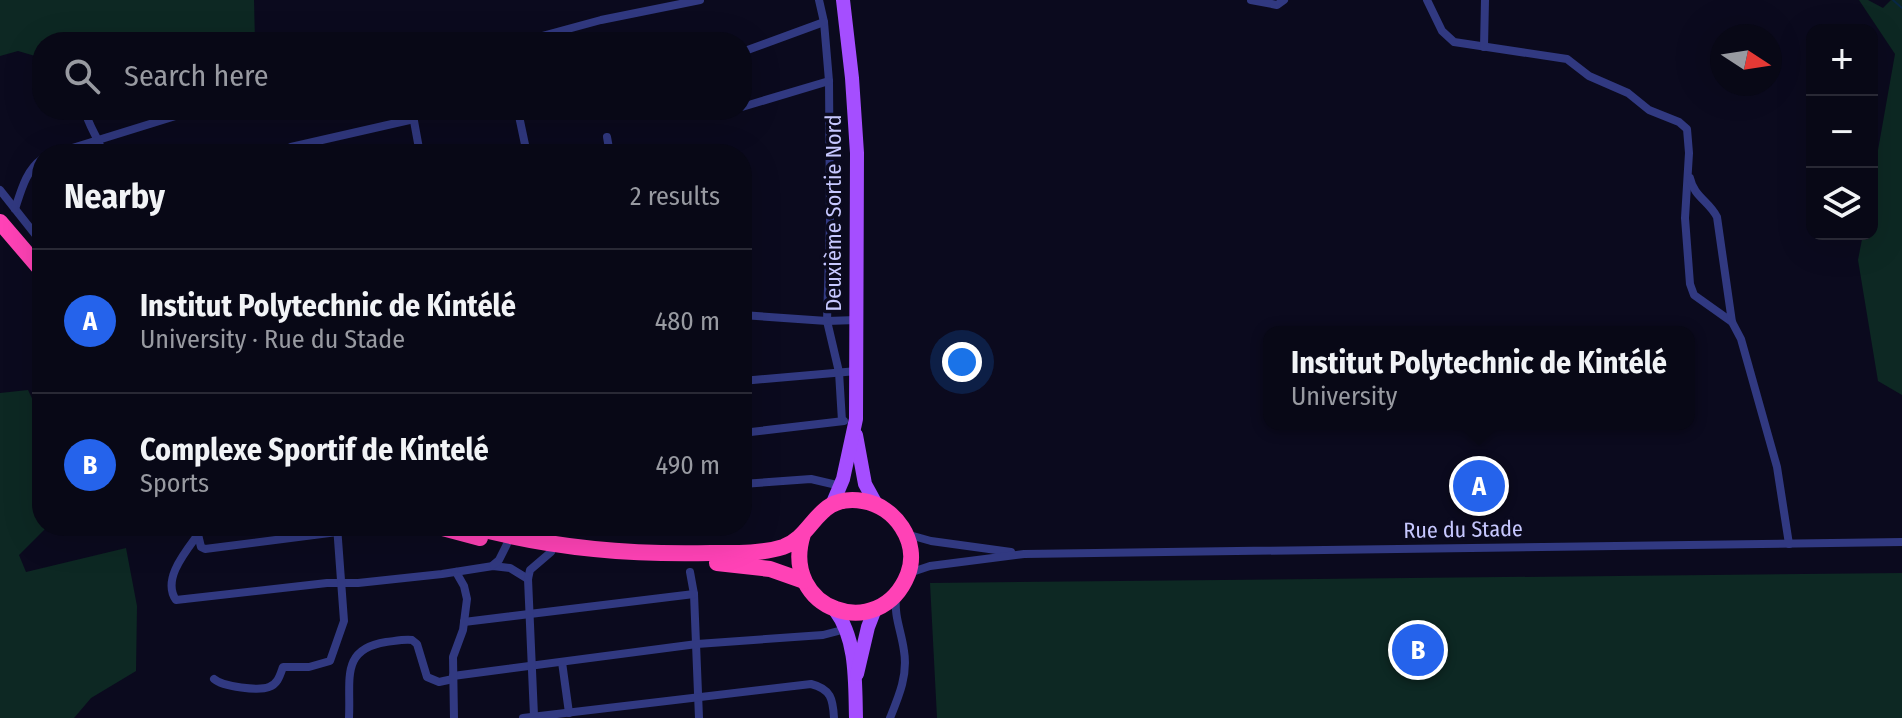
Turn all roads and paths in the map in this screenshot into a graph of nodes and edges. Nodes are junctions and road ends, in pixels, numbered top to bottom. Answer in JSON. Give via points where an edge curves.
{"nodes":[{"id":1,"x":700,"y":0,"type":"edge"},
{"id":2,"x":819,"y":0,"type":"edge"},
{"id":3,"x":843,"y":0,"type":"edge"},
{"id":4,"x":1251,"y":0,"type":"edge"},
{"id":5,"x":1284,"y":0,"type":"edge"},
{"id":6,"x":1427,"y":0,"type":"edge"},
{"id":7,"x":1485,"y":0,"type":"edge"},
{"id":8,"x":824,"y":22,"type":"junction"},
{"id":9,"x":557,"y":32,"type":"edge"},
{"id":10,"x":1484,"y":47,"type":"junction"},
{"id":11,"x":752,"y":48,"type":"edge"},
{"id":12,"x":829,"y":81,"type":"junction"},
{"id":13,"x":752,"y":104,"type":"edge"},
{"id":14,"x":87,"y":120,"type":"edge"},
{"id":15,"x":161,"y":120,"type":"edge"},
{"id":16,"x":391,"y":120,"type":"edge"},
{"id":17,"x":414,"y":120,"type":"edge"},
{"id":18,"x":520,"y":120,"type":"edge"},
{"id":19,"x":607,"y":137,"type":"dead end"},
{"id":20,"x":99,"y":138,"type":"junction"},
{"id":21,"x":82,"y":144,"type":"edge"},
{"id":22,"x":100,"y":144,"type":"edge"},
{"id":23,"x":302,"y":144,"type":"edge"},
{"id":24,"x":418,"y":144,"type":"edge"},
{"id":25,"x":525,"y":144,"type":"edge"},
{"id":26,"x":608,"y":144,"type":"edge"},
{"id":27,"x":32,"y":169,"type":"edge"},
{"id":28,"x":1688,"y":170,"type":"junction"},
{"id":29,"x":0,"y":190,"type":"edge"},
{"id":30,"x":15,"y":209,"type":"junction"},
{"id":31,"x":0,"y":222,"type":"edge"},
{"id":32,"x":32,"y":230,"type":"edge"},
{"id":33,"x":0,"y":238,"type":"edge"},
{"id":34,"x":32,"y":259,"type":"edge"},
{"id":35,"x":32,"y":274,"type":"edge"},
{"id":36,"x":752,"y":316,"type":"edge"},
{"id":37,"x":856,"y":320,"type":"junction"},
{"id":38,"x":827,"y":321,"type":"junction"},
{"id":39,"x":1732,"y":322,"type":"junction"},
{"id":40,"x":857,"y":371,"type":"junction"},
{"id":41,"x":839,"y":372,"type":"junction"},
{"id":42,"x":752,"y":380,"type":"edge"},
{"id":43,"x":851,"y":422,"type":"junction"},
{"id":44,"x":752,"y":432,"type":"edge"},
{"id":45,"x":752,"y":483,"type":"edge"},
{"id":46,"x":841,"y":486,"type":"junction"},
{"id":47,"x":876,"y":504,"type":"junction"},
{"id":48,"x":832,"y":505,"type":"junction"},
{"id":49,"x":803,"y":534,"type":"junction"},
{"id":50,"x":906,"y":534,"type":"junction"},
{"id":51,"x":194,"y":536,"type":"edge"},
{"id":52,"x":198,"y":536,"type":"edge"},
{"id":53,"x":291,"y":536,"type":"edge"},
{"id":54,"x":338,"y":536,"type":"edge"},
{"id":55,"x":475,"y":536,"type":"edge"},
{"id":56,"x":520,"y":536,"type":"edge"},
{"id":57,"x":1902,"y":542,"type":"edge"},
{"id":58,"x":507,"y":544,"type":"junction"},
{"id":59,"x":1789,"y":544,"type":"junction"},
{"id":60,"x":551,"y":552,"type":"junction"},
{"id":61,"x":1024,"y":554,"type":"junction"},
{"id":62,"x":493,"y":566,"type":"junction"},
{"id":63,"x":456,"y":572,"type":"junction"},
{"id":64,"x":690,"y":572,"type":"dead end"},
{"id":65,"x":908,"y":573,"type":"junction"},
{"id":66,"x":528,"y":579,"type":"junction"},
{"id":67,"x":804,"y":581,"type":"junction"},
{"id":68,"x":341,"y":582,"type":"junction"},
{"id":69,"x":694,"y":594,"type":"junction"},
{"id":70,"x":896,"y":594,"type":"junction"},
{"id":71,"x":875,"y":609,"type":"junction"},
{"id":72,"x":835,"y":610,"type":"junction"},
{"id":73,"x":530,"y":615,"type":"junction"},
{"id":74,"x":464,"y":622,"type":"junction"},
{"id":75,"x":847,"y":628,"type":"junction"},
{"id":76,"x":697,"y":644,"type":"junction"},
{"id":77,"x":562,"y":662,"type":"junction"},
{"id":78,"x":531,"y":666,"type":"junction"},
{"id":79,"x":453,"y":678,"type":"junction"},
{"id":80,"x":214,"y":679,"type":"dead end"},
{"id":81,"x":855,"y":682,"type":"junction"},
{"id":82,"x":698,"y":697,"type":"junction"},
{"id":83,"x":569,"y":713,"type":"junction"},
{"id":84,"x":534,"y":716,"type":"edge"},
{"id":85,"x":349,"y":718,"type":"edge"},
{"id":86,"x":454,"y":718,"type":"edge"},
{"id":87,"x":523,"y":718,"type":"edge"},
{"id":88,"x":699,"y":718,"type":"edge"},
{"id":89,"x":834,"y":718,"type":"edge"},
{"id":90,"x":856,"y":718,"type":"edge"},
{"id":91,"x":890,"y":718,"type":"edge"}],
"edges":[{"from":1,"to":9,"type":"street"},
{"from":2,"to":8,"type":"street"},
{"from":3,"to":37,"type":"main road","name":"Deuxième Sortie Nord","via":[[857,153]]},
{"from":4,"to":5,"type":"street","via":[[1277,5]]},
{"from":6,"to":10,"type":"street","via":[[1448,39]]},
{"from":7,"to":10,"type":"street"},
{"from":8,"to":11,"type":"street"},
{"from":8,"to":12,"type":"street"},
{"from":10,"to":28,"type":"street","via":[[1567,59],[1649,110],[1679,122],[1687,129]]},
{"from":12,"to":13,"type":"street"},
{"from":12,"to":38,"type":"street"},
{"from":14,"to":20,"type":"street"},
{"from":15,"to":20,"type":"street"},
{"from":16,"to":23,"type":"street"},
{"from":17,"to":24,"type":"street"},
{"from":18,"to":25,"type":"street"},
{"from":19,"to":26,"type":"street"},
{"from":20,"to":21,"type":"street"},
{"from":20,"to":22,"type":"street"},
{"from":27,"to":30,"type":"street"},
{"from":28,"to":39,"type":"street","via":[[1696,195],[1717,217]]},
{"from":28,"to":39,"type":"street","via":[[1690,284],[1694,295]]},
{"from":29,"to":30,"type":"street"},
{"from":30,"to":32,"type":"street"},
{"from":31,"to":34,"type":"highway"},
{"from":33,"to":35,"type":"highway"},
{"from":36,"to":38,"type":"street"},
{"from":37,"to":38,"type":"street"},
{"from":37,"to":40,"type":"main road","name":"Deuxième Sortie Nord"},
{"from":38,"to":41,"type":"street"},
{"from":39,"to":59,"type":"street","via":[[1777,467]]},
{"from":40,"to":41,"type":"street"},
{"from":40,"to":43,"type":"main road","name":"Deuxième Sortie Nord"},
{"from":41,"to":42,"type":"street"},
{"from":41,"to":43,"type":"street"},
{"from":43,"to":44,"type":"street"},
{"from":43,"to":46,"type":"main road","name":"Deuxième Sortie Nord"},
{"from":43,"to":47,"type":"main road","name":"Deuxième Sortie Nord","via":[[865,484]]},
{"from":45,"to":46,"type":"street","via":[[811,479]]},
{"from":46,"to":48,"type":"main road","name":"Deuxième Sortie Nord"},
{"from":47,"to":48,"type":"highway","via":[[862,500]]},
{"from":47,"to":50,"type":"highway"},
{"from":48,"to":49,"type":"highway"},
{"from":49,"to":56,"type":"highway","via":[[782,547],[735,553],[580,548]]},
{"from":49,"to":67,"type":"highway","via":[[798,557]]},
{"from":50,"to":61,"type":"street","name":"Rue du Stade"},
{"from":50,"to":65,"type":"highway"},
{"from":51,"to":68,"type":"street","via":[[172,576],[170,589],[176,600]]},
{"from":52,"to":53,"type":"street","via":[[205,549]]},
{"from":54,"to":68,"type":"street"},
{"from":55,"to":58,"type":"highway"},
{"from":57,"to":59,"type":"street","name":"Rue du Stade"},
{"from":58,"to":60,"type":"highway"},
{"from":58,"to":62,"type":"street"},
{"from":59,"to":61,"type":"street","name":"Rue du Stade"},
{"from":60,"to":66,"type":"street","via":[[530,570]]},
{"from":60,"to":67,"type":"highway","via":[[630,561],[734,563]]},
{"from":61,"to":65,"type":"street","name":"Rue du Stade"},
{"from":62,"to":63,"type":"street"},
{"from":62,"to":66,"type":"street","via":[[510,568]]},
{"from":63,"to":68,"type":"street"},
{"from":63,"to":74,"type":"street","via":[[466,592]]},
{"from":64,"to":69,"type":"street"},
{"from":65,"to":70,"type":"highway"},
{"from":66,"to":73,"type":"street"},
{"from":67,"to":72,"type":"highway"},
{"from":68,"to":80,"type":"street","via":[[344,621],[330,661],[283,667],[268,688],[233,688]]},
{"from":69,"to":73,"type":"street"},
{"from":69,"to":76,"type":"street"},
{"from":70,"to":71,"type":"highway"},
{"from":70,"to":91,"type":"street","via":[[904,676]]},
{"from":71,"to":72,"type":"highway"},
{"from":71,"to":81,"type":"main road"},
{"from":72,"to":75,"type":"main road"},
{"from":73,"to":74,"type":"street"},
{"from":73,"to":78,"type":"street"},
{"from":74,"to":79,"type":"street","via":[[454,652]]},
{"from":75,"to":76,"type":"street","via":[[823,635]]},
{"from":75,"to":81,"type":"main road"},
{"from":76,"to":77,"type":"street"},
{"from":76,"to":82,"type":"street"},
{"from":77,"to":78,"type":"street"},
{"from":77,"to":83,"type":"street"},
{"from":78,"to":79,"type":"street"},
{"from":78,"to":84,"type":"street"},
{"from":79,"to":85,"type":"street","via":[[439,682],[427,677],[415,641],[370,645],[352,663]]},
{"from":79,"to":86,"type":"street"},
{"from":81,"to":90,"type":"main road"},
{"from":82,"to":83,"type":"street"},
{"from":82,"to":88,"type":"street"},
{"from":82,"to":89,"type":"street","via":[[811,684],[832,698]]},
{"from":83,"to":84,"type":"street"},
{"from":84,"to":87,"type":"street"}]}
